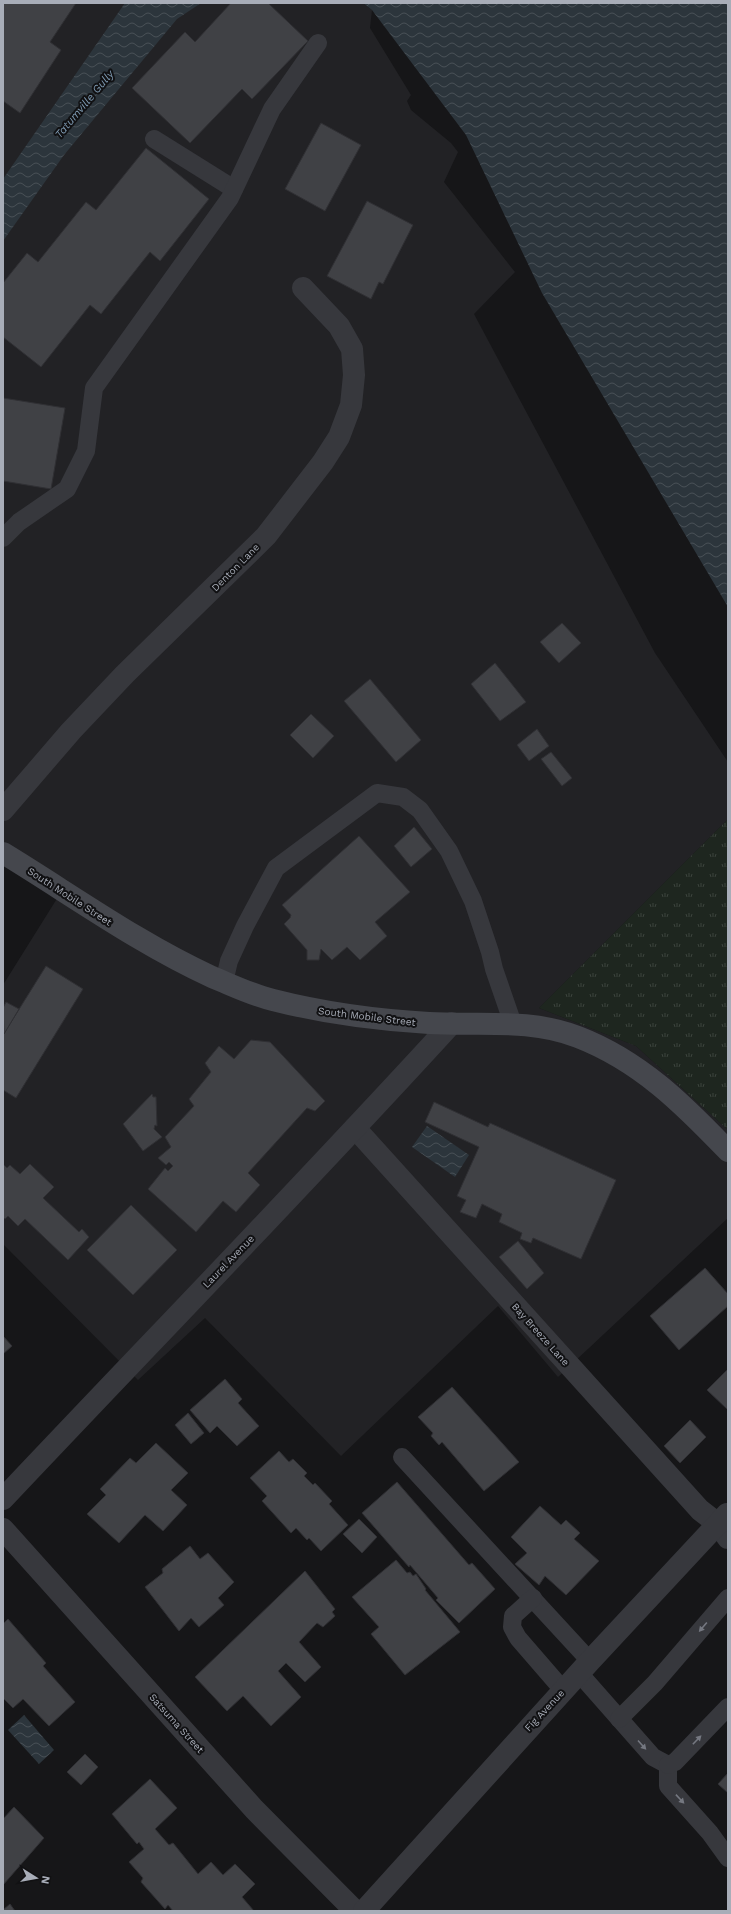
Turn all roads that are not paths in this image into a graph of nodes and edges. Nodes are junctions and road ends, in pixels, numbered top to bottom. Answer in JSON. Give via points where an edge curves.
{"nodes":[{"id":1,"x":318,"y":43,"type":"dead end"},
{"id":2,"x":154,"y":139,"type":"dead end"},
{"id":3,"x":234,"y":188,"type":"junction"},
{"id":4,"x":303,"y":288,"type":"dead end"},
{"id":5,"x":3,"y":538,"type":"edge"},
{"id":6,"x":3,"y":810,"type":"edge"},
{"id":7,"x":3,"y":853,"type":"edge"},
{"id":8,"x":224,"y":982,"type":"junction"},
{"id":9,"x":452,"y":1023,"type":"junction"},
{"id":10,"x":513,"y":1024,"type":"junction"},
{"id":11,"x":355,"y":1128,"type":"junction"},
{"id":12,"x":728,"y":1151,"type":"edge"},
{"id":13,"x":402,"y":1456,"type":"dead end"},
{"id":14,"x":3,"y":1499,"type":"edge"},
{"id":15,"x":725,"y":1525,"type":"edge"},
{"id":16,"x":3,"y":1529,"type":"edge"},
{"id":17,"x":532,"y":1598,"type":"junction"},
{"id":18,"x":728,"y":1598,"type":"edge"},
{"id":19,"x":585,"y":1666,"type":"junction"},
{"id":20,"x":563,"y":1690,"type":"junction"},
{"id":21,"x":728,"y":1707,"type":"edge"},
{"id":22,"x":619,"y":1719,"type":"junction"},
{"id":23,"x":668,"y":1765,"type":"junction"},
{"id":24,"x":728,"y":1858,"type":"edge"},
{"id":25,"x":355,"y":1911,"type":"edge"},
{"id":26,"x":364,"y":1911,"type":"edge"}],
"edges":[{"from":1,"to":3,"type":"lane","via":[[272,109]]},
{"from":2,"to":3,"type":"lane"},
{"from":3,"to":5,"type":"lane","via":[[230,198],[94,388],[86,451],[67,489],[19,522]]},
{"from":4,"to":6,"type":"street","name":"Denton Lane","via":[[339,326],[352,349],[354,375],[351,404],[339,437],[266,536],[125,674],[71,731]]},
{"from":7,"to":8,"type":"main road","name":"South Mobile Street","via":[[131,934],[184,964]]},
{"from":8,"to":9,"type":"main road","name":"South Mobile Street","via":[[271,1000],[320,1011],[376,1019]]},
{"from":8,"to":10,"type":"lane","via":[[229,961],[276,868],[377,793],[402,797],[420,810],[449,851],[473,901]]},
{"from":9,"to":10,"type":"main road","name":"South Mobile Street"},
{"from":9,"to":11,"type":"street","name":"Laurel Avenue"},
{"from":10,"to":12,"type":"main road","name":"South Mobile Street","via":[[530,1025],[576,1036],[607,1050],[642,1071],[671,1094]]},
{"from":11,"to":14,"type":"street","name":"Laurel Avenue"},
{"from":11,"to":15,"type":"street","name":"Bay Breeze Lane","via":[[700,1510]]},
{"from":13,"to":17,"type":"lane"},
{"from":15,"to":19,"type":"street","name":"Fig Avenue"},
{"from":16,"to":25,"type":"street","name":"Satsuma Street","via":[[254,1809]]},
{"from":17,"to":19,"type":"lane"},
{"from":17,"to":20,"type":"lane","via":[[513,1616],[512,1627],[518,1638]]},
{"from":18,"to":22,"type":"lane","one_way":true,"via":[[655,1683]]},
{"from":19,"to":20,"type":"street","name":"Fig Avenue"},
{"from":19,"to":22,"type":"lane"},
{"from":20,"to":26,"type":"street","name":"Fig Avenue"},
{"from":23,"to":21,"type":"lane","one_way":true,"via":[[675,1762]]},
{"from":22,"to":23,"type":"lane","one_way":true,"via":[[653,1757]]},
{"from":23,"to":24,"type":"lane","one_way":true,"via":[[668,1786],[710,1833]]}]}
